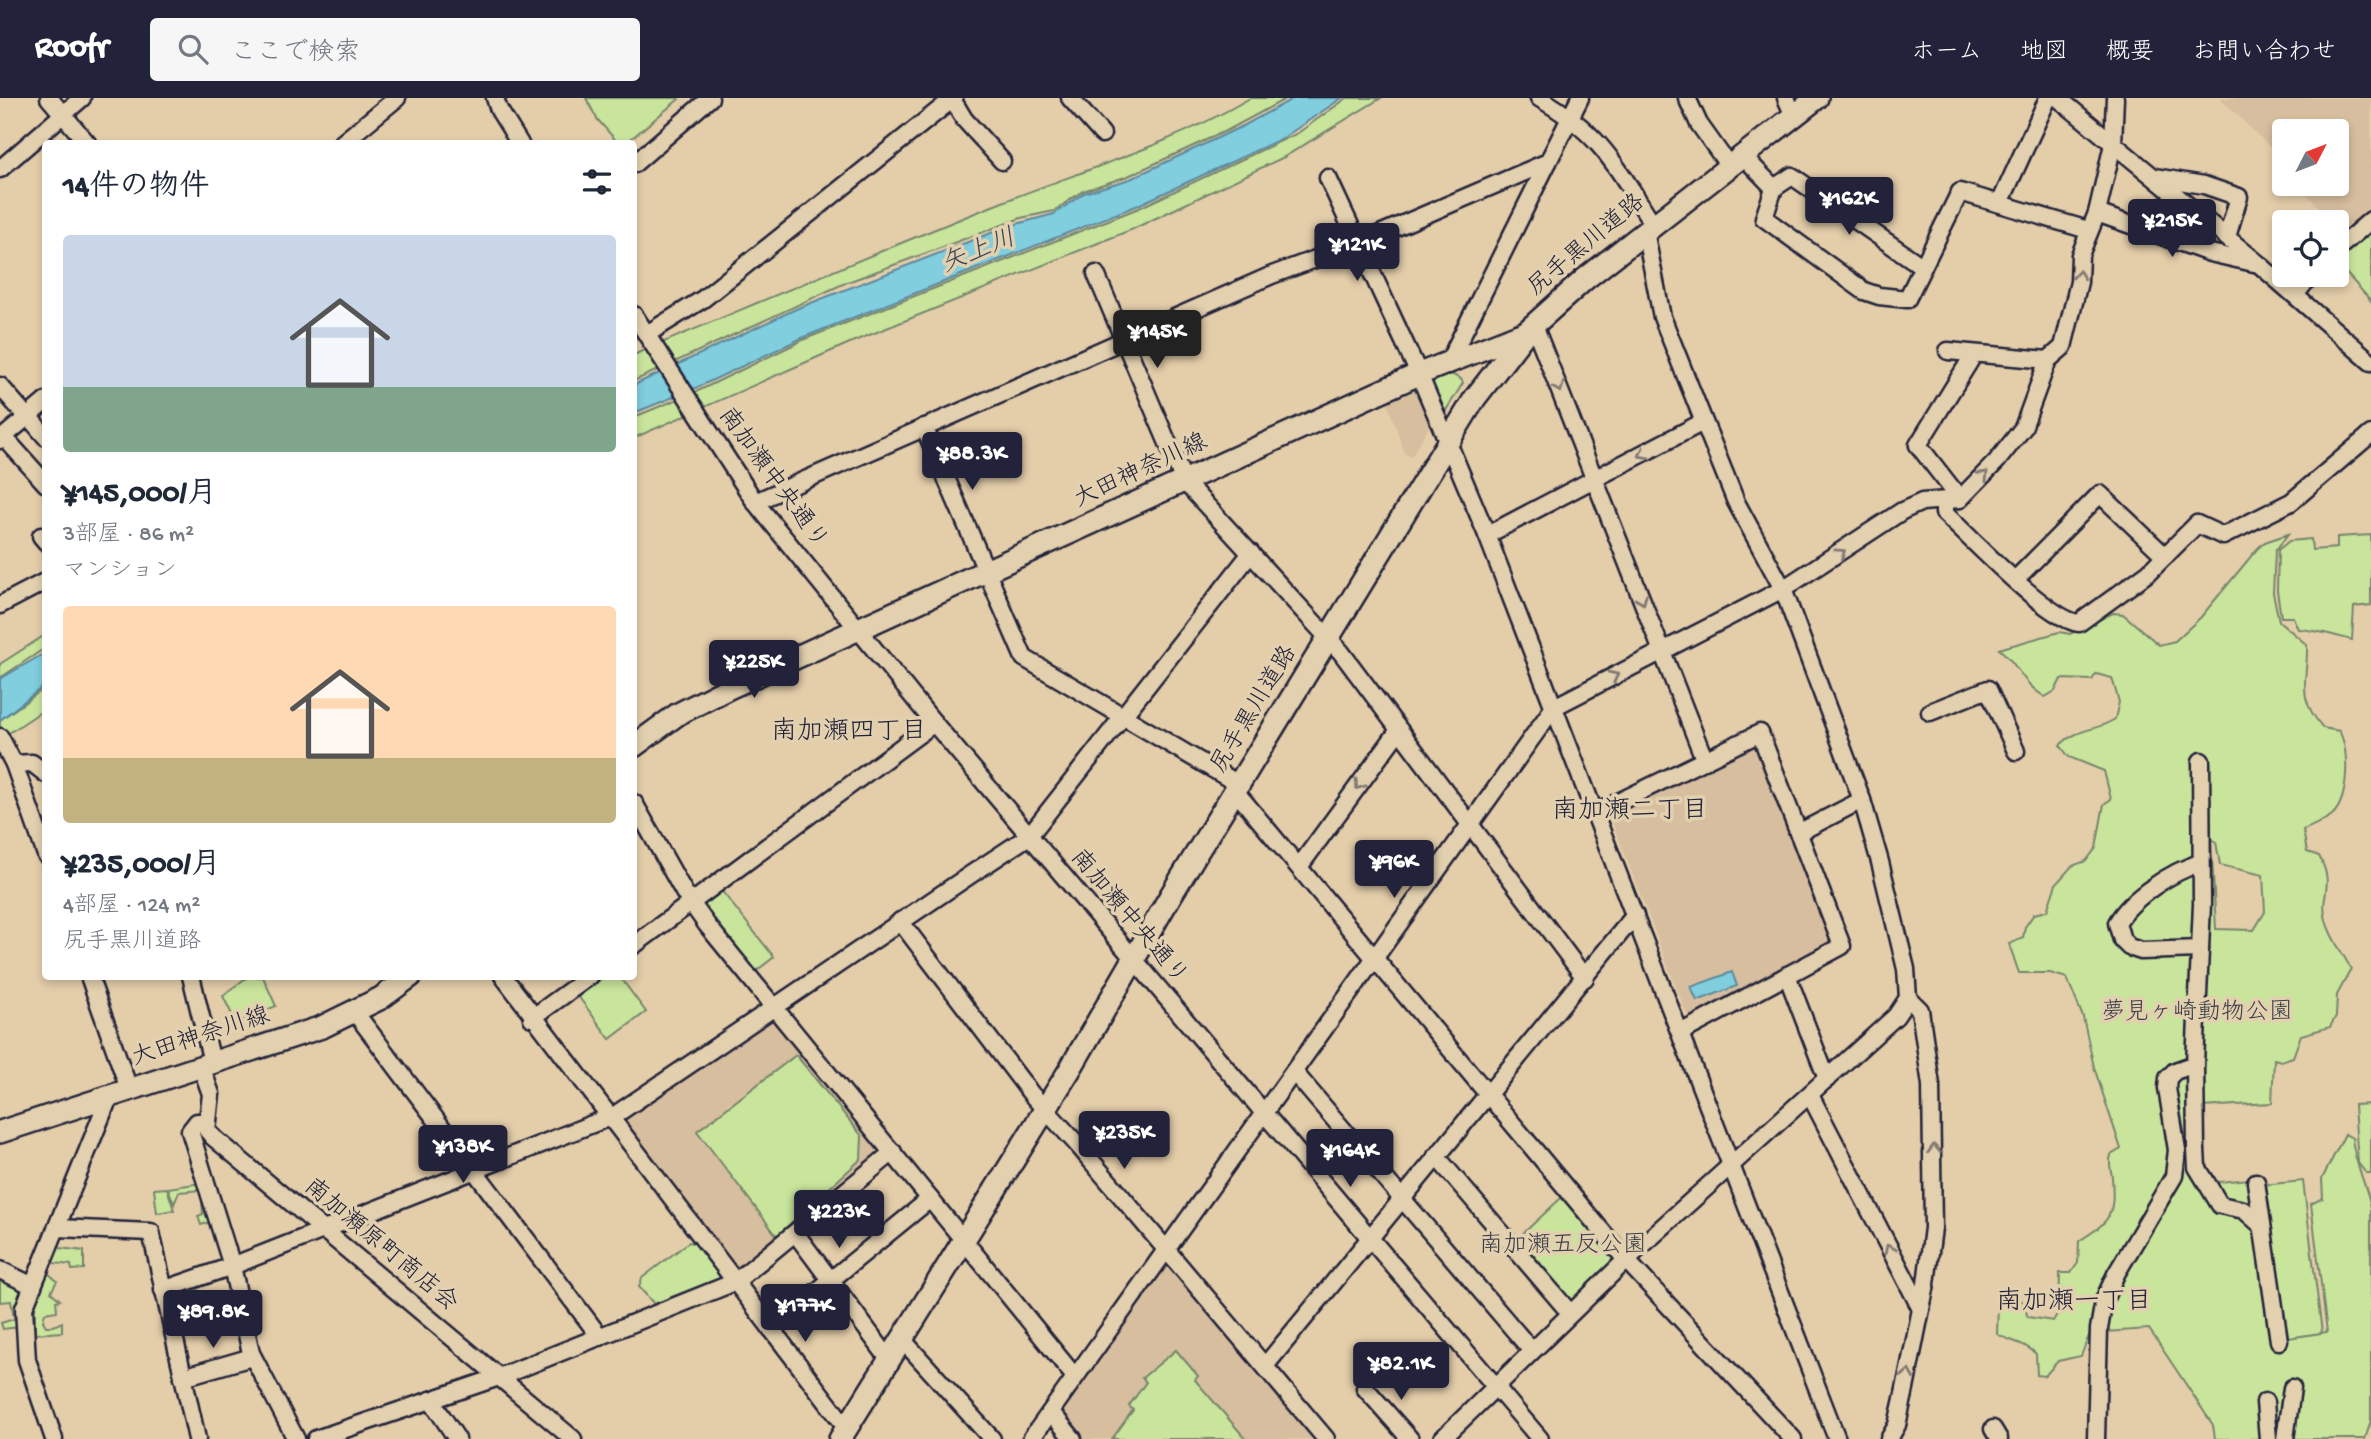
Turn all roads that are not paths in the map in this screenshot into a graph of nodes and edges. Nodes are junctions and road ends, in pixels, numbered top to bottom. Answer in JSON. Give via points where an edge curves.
{"nodes":[{"id":1,"x":49,"y":98,"type":"edge"},
{"id":2,"x":82,"y":98,"type":"edge"},
{"id":3,"x":397,"y":98,"type":"edge"},
{"id":4,"x":495,"y":98,"type":"edge"},
{"id":5,"x":710,"y":98,"type":"edge"},
{"id":6,"x":953,"y":98,"type":"edge"},
{"id":7,"x":1070,"y":98,"type":"edge"},
{"id":8,"x":1539,"y":98,"type":"edge"},
{"id":9,"x":1580,"y":98,"type":"edge"},
{"id":10,"x":1687,"y":98,"type":"edge"},
{"id":11,"x":1817,"y":98,"type":"edge"},
{"id":12,"x":2048,"y":98,"type":"edge"},
{"id":13,"x":2058,"y":98,"type":"edge"},
{"id":14,"x":2115,"y":98,"type":"edge"},
{"id":15,"x":1790,"y":107,"type":"edge"},
{"id":16,"x":63,"y":115,"type":"junction"},
{"id":17,"x":1571,"y":116,"type":"junction"},
{"id":18,"x":1102,"y":134,"type":"dead end"},
{"id":19,"x":85,"y":140,"type":"edge"},
{"id":20,"x":346,"y":140,"type":"edge"},
{"id":21,"x":518,"y":140,"type":"edge"},
{"id":22,"x":2113,"y":144,"type":"junction"},
{"id":23,"x":637,"y":161,"type":"edge"},
{"id":24,"x":1002,"y":161,"type":"dead end"},
{"id":25,"x":1736,"y":161,"type":"junction"},
{"id":26,"x":1548,"y":162,"type":"junction"},
{"id":27,"x":0,"y":169,"type":"edge"},
{"id":28,"x":2155,"y":177,"type":"junction"},
{"id":29,"x":1328,"y":178,"type":"dead end"},
{"id":30,"x":1774,"y":188,"type":"junction"},
{"id":31,"x":2000,"y":202,"type":"junction"},
{"id":32,"x":2096,"y":213,"type":"junction"},
{"id":33,"x":2371,"y":220,"type":"edge"},
{"id":34,"x":1649,"y":228,"type":"junction"},
{"id":35,"x":2088,"y":230,"type":"junction"},
{"id":36,"x":2227,"y":237,"type":"junction"},
{"id":37,"x":2349,"y":239,"type":"edge"},
{"id":38,"x":1359,"y":243,"type":"junction"},
{"id":39,"x":2260,"y":265,"type":"junction"},
{"id":40,"x":1923,"y":267,"type":"junction"},
{"id":41,"x":1096,"y":274,"type":"dead end"},
{"id":42,"x":2301,"y":287,"type":"edge"},
{"id":43,"x":2295,"y":295,"type":"junction"},
{"id":44,"x":637,"y":320,"type":"edge"},
{"id":45,"x":1530,"y":328,"type":"junction"},
{"id":46,"x":650,"y":339,"type":"junction"},
{"id":47,"x":1124,"y":340,"type":"junction"},
{"id":48,"x":1948,"y":351,"type":"dead end"},
{"id":49,"x":1974,"y":354,"type":"junction"},
{"id":50,"x":2048,"y":360,"type":"junction"},
{"id":51,"x":1449,"y":361,"type":"junction"},
{"id":52,"x":2371,"y":362,"type":"edge"},
{"id":53,"x":1419,"y":374,"type":"junction"},
{"id":54,"x":0,"y":386,"type":"edge"},
{"id":55,"x":42,"y":404,"type":"edge"},
{"id":56,"x":27,"y":417,"type":"junction"},
{"id":57,"x":1703,"y":422,"type":"junction"},
{"id":58,"x":924,"y":427,"type":"junction"},
{"id":59,"x":42,"y":433,"type":"edge"},
{"id":60,"x":2371,"y":434,"type":"edge"},
{"id":61,"x":2,"y":438,"type":"edge"},
{"id":62,"x":1449,"y":441,"type":"junction"},
{"id":63,"x":42,"y":480,"type":"edge"},
{"id":64,"x":1594,"y":480,"type":"junction"},
{"id":65,"x":1184,"y":481,"type":"junction"},
{"id":66,"x":1952,"y":500,"type":"junction"},
{"id":67,"x":755,"y":502,"type":"junction"},
{"id":68,"x":1488,"y":535,"type":"junction"},
{"id":69,"x":1251,"y":553,"type":"junction"},
{"id":70,"x":2165,"y":556,"type":"junction"},
{"id":71,"x":987,"y":571,"type":"junction"},
{"id":72,"x":2016,"y":579,"type":"junction"},
{"id":73,"x":42,"y":583,"type":"edge"},
{"id":74,"x":1783,"y":589,"type":"junction"},
{"id":75,"x":0,"y":605,"type":"edge"},
{"id":76,"x":858,"y":628,"type":"junction"},
{"id":77,"x":1328,"y":640,"type":"junction"},
{"id":78,"x":1662,"y":651,"type":"junction"},
{"id":79,"x":1554,"y":707,"type":"junction"},
{"id":80,"x":1930,"y":712,"type":"dead end"},
{"id":81,"x":1121,"y":715,"type":"junction"},
{"id":82,"x":934,"y":723,"type":"junction"},
{"id":83,"x":1399,"y":730,"type":"junction"},
{"id":84,"x":637,"y":744,"type":"edge"},
{"id":85,"x":2016,"y":751,"type":"dead end"},
{"id":86,"x":6,"y":754,"type":"edge"},
{"id":87,"x":1705,"y":761,"type":"junction"},
{"id":88,"x":2201,"y":761,"type":"dead end"},
{"id":89,"x":42,"y":771,"type":"edge"},
{"id":90,"x":1238,"y":788,"type":"junction"},
{"id":91,"x":1862,"y":800,"type":"junction"},
{"id":92,"x":637,"y":808,"type":"edge"},
{"id":93,"x":1596,"y":813,"type":"junction"},
{"id":94,"x":1470,"y":824,"type":"junction"},
{"id":95,"x":1798,"y":833,"type":"junction"},
{"id":96,"x":1029,"y":836,"type":"junction"},
{"id":97,"x":42,"y":845,"type":"edge"},
{"id":98,"x":2200,"y":863,"type":"junction"},
{"id":99,"x":1299,"y":867,"type":"junction"},
{"id":100,"x":692,"y":903,"type":"junction"},
{"id":101,"x":1636,"y":915,"type":"junction"},
{"id":102,"x":900,"y":921,"type":"junction"},
{"id":103,"x":637,"y":943,"type":"edge"},
{"id":104,"x":2200,"y":949,"type":"junction"},
{"id":105,"x":1375,"y":958,"type":"junction"},
{"id":106,"x":1134,"y":962,"type":"junction"},
{"id":107,"x":1787,"y":975,"type":"junction"},
{"id":108,"x":1585,"y":978,"type":"junction"},
{"id":109,"x":90,"y":980,"type":"edge"},
{"id":110,"x":192,"y":980,"type":"edge"},
{"id":111,"x":406,"y":980,"type":"edge"},
{"id":112,"x":506,"y":980,"type":"edge"},
{"id":113,"x":584,"y":980,"type":"edge"},
{"id":114,"x":1908,"y":998,"type":"junction"},
{"id":115,"x":775,"y":1006,"type":"junction"},
{"id":116,"x":354,"y":1011,"type":"junction"},
{"id":117,"x":532,"y":1018,"type":"junction"},
{"id":118,"x":1682,"y":1032,"type":"junction"},
{"id":119,"x":206,"y":1064,"type":"junction"},
{"id":120,"x":2195,"y":1064,"type":"junction"},
{"id":121,"x":1294,"y":1072,"type":"junction"},
{"id":122,"x":1827,"y":1079,"type":"junction"},
{"id":123,"x":120,"y":1092,"type":"junction"},
{"id":124,"x":1488,"y":1094,"type":"junction"},
{"id":125,"x":1810,"y":1095,"type":"junction"},
{"id":126,"x":1044,"y":1108,"type":"junction"},
{"id":127,"x":1263,"y":1114,"type":"junction"},
{"id":128,"x":607,"y":1118,"type":"junction"},
{"id":129,"x":206,"y":1122,"type":"junction"},
{"id":130,"x":0,"y":1132,"type":"edge"},
{"id":131,"x":893,"y":1152,"type":"junction"},
{"id":132,"x":1436,"y":1156,"type":"junction"},
{"id":133,"x":1733,"y":1164,"type":"junction"},
{"id":134,"x":475,"y":1171,"type":"junction"},
{"id":135,"x":2256,"y":1182,"type":"dead end"},
{"id":136,"x":1402,"y":1198,"type":"junction"},
{"id":137,"x":930,"y":1199,"type":"junction"},
{"id":138,"x":2261,"y":1224,"type":"junction"},
{"id":139,"x":57,"y":1228,"type":"junction"},
{"id":140,"x":325,"y":1229,"type":"junction"},
{"id":141,"x":796,"y":1234,"type":"junction"},
{"id":142,"x":962,"y":1239,"type":"junction"},
{"id":143,"x":1368,"y":1239,"type":"junction"},
{"id":144,"x":1167,"y":1252,"type":"junction"},
{"id":145,"x":1626,"y":1260,"type":"junction"},
{"id":146,"x":232,"y":1266,"type":"junction"},
{"id":147,"x":0,"y":1270,"type":"edge"},
{"id":148,"x":831,"y":1279,"type":"junction"},
{"id":149,"x":735,"y":1282,"type":"junction"},
{"id":150,"x":33,"y":1286,"type":"junction"},
{"id":151,"x":163,"y":1290,"type":"junction"},
{"id":152,"x":1921,"y":1309,"type":"junction"},
{"id":153,"x":1570,"y":1313,"type":"junction"},
{"id":154,"x":771,"y":1329,"type":"junction"},
{"id":155,"x":600,"y":1337,"type":"junction"},
{"id":156,"x":901,"y":1338,"type":"junction"},
{"id":157,"x":2279,"y":1341,"type":"dead end"},
{"id":158,"x":1532,"y":1351,"type":"junction"},
{"id":159,"x":252,"y":1357,"type":"junction"},
{"id":160,"x":889,"y":1359,"type":"junction"},
{"id":161,"x":1265,"y":1366,"type":"junction"},
{"id":162,"x":183,"y":1377,"type":"junction"},
{"id":163,"x":499,"y":1377,"type":"junction"},
{"id":164,"x":1075,"y":1377,"type":"junction"},
{"id":165,"x":1495,"y":1387,"type":"junction"},
{"id":166,"x":1366,"y":1388,"type":"dead end"},
{"id":167,"x":2292,"y":1388,"type":"dead end"},
{"id":168,"x":431,"y":1400,"type":"junction"},
{"id":169,"x":2265,"y":1402,"type":"dead end"},
{"id":170,"x":1051,"y":1412,"type":"junction"},
{"id":171,"x":843,"y":1433,"type":"edge"},
{"id":172,"x":54,"y":1439,"type":"edge"},
{"id":173,"x":197,"y":1439,"type":"edge"},
{"id":174,"x":296,"y":1439,"type":"edge"},
{"id":175,"x":316,"y":1439,"type":"edge"},
{"id":176,"x":457,"y":1439,"type":"edge"},
{"id":177,"x":573,"y":1439,"type":"edge"},
{"id":178,"x":992,"y":1439,"type":"edge"},
{"id":179,"x":1031,"y":1439,"type":"edge"},
{"id":180,"x":1073,"y":1439,"type":"edge"},
{"id":181,"x":1326,"y":1439,"type":"edge"},
{"id":182,"x":1410,"y":1439,"type":"edge"},
{"id":183,"x":1442,"y":1439,"type":"edge"},
{"id":184,"x":1540,"y":1439,"type":"edge"},
{"id":185,"x":1793,"y":1439,"type":"edge"},
{"id":186,"x":1837,"y":1439,"type":"edge"},
{"id":187,"x":1889,"y":1439,"type":"edge"},
{"id":188,"x":2096,"y":1439,"type":"edge"},
{"id":189,"x":2268,"y":1439,"type":"edge"},
{"id":190,"x":2285,"y":1439,"type":"edge"}],
"edges":[{"from":1,"to":16,"type":"street"},
{"from":2,"to":16,"type":"street"},
{"from":3,"to":20,"type":"street"},
{"from":4,"to":21,"type":"street"},
{"from":5,"to":23,"type":"street"},
{"from":6,"to":24,"type":"street","via":[[964,119]]},
{"from":6,"to":46,"type":"street"},
{"from":7,"to":18,"type":"street"},
{"from":8,"to":17,"type":"street"},
{"from":9,"to":17,"type":"street"},
{"from":10,"to":25,"type":"street","via":[[1699,124]]},
{"from":11,"to":15,"type":"main road","name":"尻手黒川道路"},
{"from":12,"to":31,"type":"street"},
{"from":13,"to":22,"type":"street"},
{"from":14,"to":22,"type":"street"},
{"from":15,"to":25,"type":"main road","name":"尻手黒川道路"},
{"from":16,"to":19,"type":"street"},
{"from":16,"to":27,"type":"street"},
{"from":17,"to":26,"type":"street"},
{"from":17,"to":34,"type":"street","via":[[1601,143]]},
{"from":22,"to":28,"type":"street"},
{"from":22,"to":32,"type":"street"},
{"from":25,"to":30,"type":"street"},
{"from":25,"to":34,"type":"main road","name":"尻手黒川道路"},
{"from":26,"to":38,"type":"street"},
{"from":26,"to":51,"type":"street"},
{"from":28,"to":36,"type":"street"},
{"from":28,"to":36,"type":"street","via":[[2239,197]]},
{"from":29,"to":38,"type":"street"},
{"from":30,"to":40,"type":"street","via":[[1793,176]]},
{"from":30,"to":40,"type":"street","via":[[1764,218],[1864,291],[1907,299]]},
{"from":31,"to":35,"type":"street"},
{"from":31,"to":40,"type":"street","via":[[1960,192]]},
{"from":32,"to":35,"type":"street"},
{"from":32,"to":39,"type":"street","via":[[2210,253]]},
{"from":33,"to":37,"type":"street"},
{"from":34,"to":45,"type":"main road","name":"尻手黒川道路"},
{"from":34,"to":57,"type":"street","via":[[1662,317]]},
{"from":50,"to":35,"type":"street","one_way":true,"via":[[2063,347]]},
{"from":36,"to":39,"type":"street"},
{"from":38,"to":47,"type":"street","via":[[1272,275]]},
{"from":38,"to":53,"type":"street"},
{"from":39,"to":43,"type":"street"},
{"from":41,"to":47,"type":"street"},
{"from":42,"to":43,"type":"street"},
{"from":43,"to":52,"type":"street"},
{"from":44,"to":46,"type":"street","name":"南加瀬中央通り"},
{"from":45,"to":51,"type":"main road","name":"大田神奈川線"},
{"from":45,"to":62,"type":"main road","name":"尻手黒川道路","via":[[1475,398]]},
{"from":45,"to":64,"type":"street","one_way":true},
{"from":46,"to":67,"type":"street","name":"南加瀬中央通り"},
{"from":47,"to":58,"type":"street"},
{"from":47,"to":65,"type":"street"},
{"from":48,"to":49,"type":"street"},
{"from":49,"to":50,"type":"street"},
{"from":49,"to":66,"type":"street","via":[[1918,445]]},
{"from":66,"to":50,"type":"street","one_way":true,"via":[[1997,461],[2023,428]]},
{"from":51,"to":53,"type":"main road","name":"大田神奈川線"},
{"from":53,"to":62,"type":"street"},
{"from":53,"to":65,"type":"main road","name":"大田神奈川線"},
{"from":54,"to":56,"type":"street"},
{"from":55,"to":56,"type":"street"},
{"from":56,"to":59,"type":"street"},
{"from":56,"to":61,"type":"street"},
{"from":57,"to":64,"type":"street","one_way":true},
{"from":57,"to":74,"type":"street","via":[[1736,502]]},
{"from":58,"to":67,"type":"street"},
{"from":58,"to":71,"type":"street"},
{"from":60,"to":70,"type":"street","via":[[2291,502],[2223,536],[2197,524]]},
{"from":61,"to":63,"type":"street"},
{"from":62,"to":68,"type":"street"},
{"from":62,"to":77,"type":"main road","name":"尻手黒川道路"},
{"from":64,"to":68,"type":"street"},
{"from":64,"to":78,"type":"street","one_way":true},
{"from":65,"to":69,"type":"street"},
{"from":65,"to":71,"type":"main road","name":"大田神奈川線"},
{"from":66,"to":72,"type":"street","via":[[1944,513]]},
{"from":74,"to":66,"type":"street","one_way":true,"via":[[1902,511],[1922,502]]},
{"from":67,"to":76,"type":"street","name":"南加瀬中央通り"},
{"from":68,"to":79,"type":"street"},
{"from":69,"to":77,"type":"street"},
{"from":69,"to":81,"type":"street"},
{"from":70,"to":72,"type":"street","via":[[2079,623],[2068,622],[2048,609]]},
{"from":70,"to":72,"type":"street","via":[[2100,494]]},
{"from":71,"to":76,"type":"main road","name":"大田神奈川線"},
{"from":71,"to":81,"type":"street","via":[[1024,658]]},
{"from":73,"to":75,"type":"street"},
{"from":74,"to":78,"type":"street"},
{"from":74,"to":91,"type":"street"},
{"from":76,"to":82,"type":"street","name":"南加瀬中央通り"},
{"from":76,"to":84,"type":"main road","name":"大田神奈川線","via":[[678,714]]},
{"from":77,"to":83,"type":"street"},
{"from":77,"to":90,"type":"main road","name":"尻手黒川道路"},
{"from":79,"to":78,"type":"street","one_way":true},
{"from":78,"to":87,"type":"street"},
{"from":79,"to":93,"type":"street"},
{"from":79,"to":94,"type":"street"},
{"from":80,"to":85,"type":"street","via":[[1989,689]]},
{"from":81,"to":90,"type":"street"},
{"from":81,"to":96,"type":"street"},
{"from":82,"to":96,"type":"street","name":"南加瀬中央通り"},
{"from":82,"to":100,"type":"street"},
{"from":83,"to":94,"type":"street"},
{"from":83,"to":99,"type":"street","one_way":true},
{"from":86,"to":89,"type":"street"},
{"from":86,"to":97,"type":"street"},
{"from":87,"to":93,"type":"street"},
{"from":87,"to":95,"type":"street","via":[[1760,733]]},
{"from":88,"to":98,"type":"street"},
{"from":90,"to":99,"type":"street"},
{"from":90,"to":106,"type":"main road","name":"尻手黒川道路"},
{"from":91,"to":95,"type":"street"},
{"from":91,"to":114,"type":"street","via":[[1890,898]]},
{"from":92,"to":100,"type":"street"},
{"from":93,"to":101,"type":"street"},
{"from":94,"to":105,"type":"street"},
{"from":94,"to":108,"type":"street"},
{"from":95,"to":107,"type":"street","via":[[1842,946]]},
{"from":96,"to":102,"type":"street"},
{"from":96,"to":106,"type":"street","name":"南加瀬中央通り"},
{"from":98,"to":104,"type":"street"},
{"from":98,"to":104,"type":"street","via":[[2169,875],[2123,912],[2118,923],[2122,940],[2136,950]]},
{"from":99,"to":105,"type":"street"},
{"from":100,"to":103,"type":"street"},
{"from":100,"to":115,"type":"street"},
{"from":101,"to":108,"type":"street"},
{"from":101,"to":118,"type":"street"},
{"from":102,"to":115,"type":"street"},
{"from":102,"to":126,"type":"street"},
{"from":104,"to":120,"type":"street"},
{"from":105,"to":121,"type":"street"},
{"from":105,"to":124,"type":"street"},
{"from":106,"to":126,"type":"main road","name":"尻手黒川道路"},
{"from":106,"to":127,"type":"street","name":"南加瀬中央通り"},
{"from":107,"to":118,"type":"street"},
{"from":107,"to":122,"type":"street"},
{"from":108,"to":124,"type":"street"},
{"from":109,"to":123,"type":"street"},
{"from":110,"to":119,"type":"street"},
{"from":111,"to":116,"type":"main road","name":"大田神奈川線"},
{"from":112,"to":117,"type":"street"},
{"from":113,"to":117,"type":"street"},
{"from":114,"to":122,"type":"street","via":[[1896,1016]]},
{"from":152,"to":114,"type":"street","one_way":true,"via":[[1933,1228],[1935,1155],[1921,1020],[1918,1006]]},
{"from":115,"to":128,"type":"street"},
{"from":115,"to":131,"type":"street"},
{"from":116,"to":119,"type":"main road","name":"大田神奈川線","via":[[322,1027]]},
{"from":116,"to":134,"type":"street"},
{"from":117,"to":128,"type":"street"},
{"from":118,"to":133,"type":"street"},
{"from":119,"to":123,"type":"main road","name":"大田神奈川線"},
{"from":119,"to":129,"type":"street","via":[[211,1094]]},
{"from":120,"to":138,"type":"street","via":[[2197,1167],[2220,1205],[2244,1210]]},
{"from":120,"to":188,"type":"street","via":[[2168,1077],[2177,1150],[2174,1176],[2104,1300]]},
{"from":121,"to":127,"type":"street"},
{"from":121,"to":136,"type":"street"},
{"from":122,"to":125,"type":"street"},
{"from":123,"to":130,"type":"main road","name":"大田神奈川線"},
{"from":123,"to":139,"type":"street"},
{"from":124,"to":132,"type":"street"},
{"from":124,"to":145,"type":"street"},
{"from":125,"to":133,"type":"street"},
{"from":152,"to":125,"type":"street","one_way":true},
{"from":126,"to":142,"type":"main road","name":"尻手黒川道路"},
{"from":126,"to":144,"type":"street"},
{"from":127,"to":143,"type":"street","name":"南加瀬中央通り"},
{"from":127,"to":144,"type":"street"},
{"from":128,"to":134,"type":"street"},
{"from":128,"to":149,"type":"street"},
{"from":129,"to":140,"type":"street","name":"南加瀬原町商店会","via":[[214,1137]]},
{"from":129,"to":146,"type":"street","via":[[197,1122],[190,1131]]},
{"from":131,"to":137,"type":"street"},
{"from":131,"to":141,"type":"street"},
{"from":132,"to":136,"type":"street"},
{"from":132,"to":153,"type":"street"},
{"from":133,"to":145,"type":"street"},
{"from":133,"to":186,"type":"street"},
{"from":134,"to":140,"type":"street"},
{"from":134,"to":155,"type":"street"},
{"from":135,"to":138,"type":"street"},
{"from":136,"to":143,"type":"street"},
{"from":136,"to":158,"type":"street"},
{"from":137,"to":142,"type":"street"},
{"from":137,"to":148,"type":"street"},
{"from":138,"to":157,"type":"street"},
{"from":139,"to":150,"type":"street"},
{"from":139,"to":151,"type":"street","via":[[151,1232]]},
{"from":140,"to":146,"type":"street"},
{"from":140,"to":163,"type":"street","name":"南加瀬原町商店会"},
{"from":141,"to":148,"type":"street"},
{"from":141,"to":149,"type":"street"},
{"from":142,"to":156,"type":"main road","name":"尻手黒川道路"},
{"from":142,"to":164,"type":"street"},
{"from":143,"to":161,"type":"street"},
{"from":143,"to":165,"type":"street","name":"南加瀬中央通り"},
{"from":144,"to":161,"type":"street"},
{"from":144,"to":164,"type":"street"},
{"from":145,"to":153,"type":"street"},
{"from":145,"to":185,"type":"street"},
{"from":146,"to":151,"type":"street"},
{"from":146,"to":159,"type":"street"},
{"from":147,"to":150,"type":"street"},
{"from":148,"to":154,"type":"street"},
{"from":148,"to":160,"type":"street"},
{"from":149,"to":154,"type":"street"},
{"from":149,"to":155,"type":"street"},
{"from":150,"to":172,"type":"street","via":[[24,1308],[27,1360]]},
{"from":151,"to":162,"type":"street"},
{"from":187,"to":152,"type":"street","one_way":true,"via":[[1897,1424]]},
{"from":153,"to":158,"type":"street"},
{"from":154,"to":171,"type":"street"},
{"from":155,"to":163,"type":"street"},
{"from":156,"to":160,"type":"main road","name":"尻手黒川道路"},
{"from":156,"to":178,"type":"street"},
{"from":158,"to":165,"type":"street"},
{"from":159,"to":162,"type":"street"},
{"from":159,"to":174,"type":"street"},
{"from":160,"to":171,"type":"main road","name":"尻手黒川道路"},
{"from":161,"to":181,"type":"street"},
{"from":162,"to":173,"type":"street"},
{"from":163,"to":168,"type":"street"},
{"from":163,"to":177,"type":"street","name":"南加瀬原町商店会"},
{"from":164,"to":170,"type":"street"},
{"from":165,"to":183,"type":"street"},
{"from":165,"to":184,"type":"street","name":"南加瀬中央通り"},
{"from":166,"to":182,"type":"street"},
{"from":167,"to":190,"type":"street"},
{"from":168,"to":175,"type":"street"},
{"from":168,"to":176,"type":"street"},
{"from":169,"to":189,"type":"street"},
{"from":170,"to":179,"type":"street"},
{"from":170,"to":180,"type":"street"}]}
